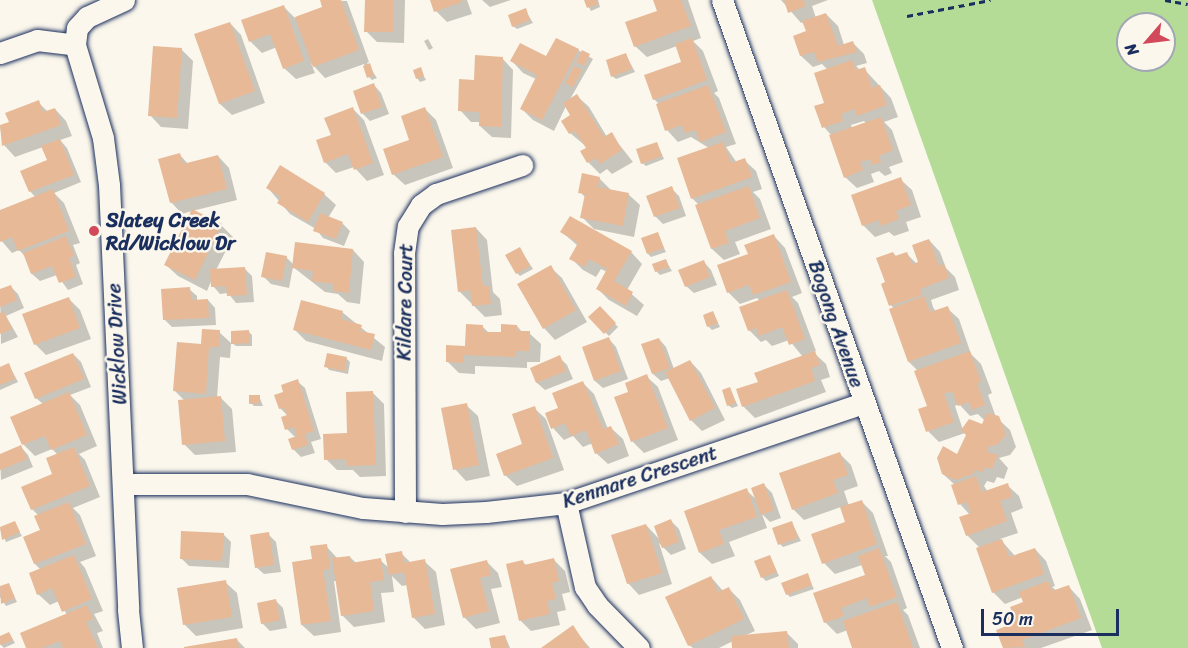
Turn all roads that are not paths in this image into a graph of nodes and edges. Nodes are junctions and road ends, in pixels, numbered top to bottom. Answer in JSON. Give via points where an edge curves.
{"nodes":[{"id":1,"x":124,"y":0,"type":"edge"},
{"id":2,"x":722,"y":0,"type":"edge"},
{"id":3,"x":75,"y":45,"type":"junction"},
{"id":4,"x":0,"y":53,"type":"edge"},
{"id":5,"x":522,"y":165,"type":"dead end"},
{"id":6,"x":864,"y":403,"type":"junction"},
{"id":7,"x":124,"y":484,"type":"junction"},
{"id":8,"x":566,"y":503,"type":"junction"},
{"id":9,"x":405,"y":512,"type":"junction"},
{"id":10,"x":132,"y":648,"type":"edge"},
{"id":11,"x":639,"y":648,"type":"edge"},
{"id":12,"x":952,"y":648,"type":"edge"}],
"edges":[{"from":1,"to":3,"type":"street","via":[[87,16],[77,28]]},
{"from":2,"to":6,"type":"street","name":"Bogong Avenue"},
{"from":3,"to":4,"type":"street","via":[[37,40]]},
{"from":3,"to":7,"type":"street","name":"Wicklow Drive","via":[[106,152]]},
{"from":5,"to":9,"type":"street","name":"Kildare Court","via":[[436,194],[421,205],[408,226],[404,253]]},
{"from":6,"to":8,"type":"street","name":"Kenmare Crescent"},
{"from":6,"to":12,"type":"street","name":"Bogong Avenue"},
{"from":7,"to":9,"type":"street","name":"Kenmare Crescent","via":[[247,484],[345,505]]},
{"from":7,"to":10,"type":"street","name":"Wicklow Drive"},
{"from":8,"to":9,"type":"street","name":"Kenmare Crescent","via":[[464,514]]},
{"from":8,"to":11,"type":"street","via":[[585,587]]}]}
